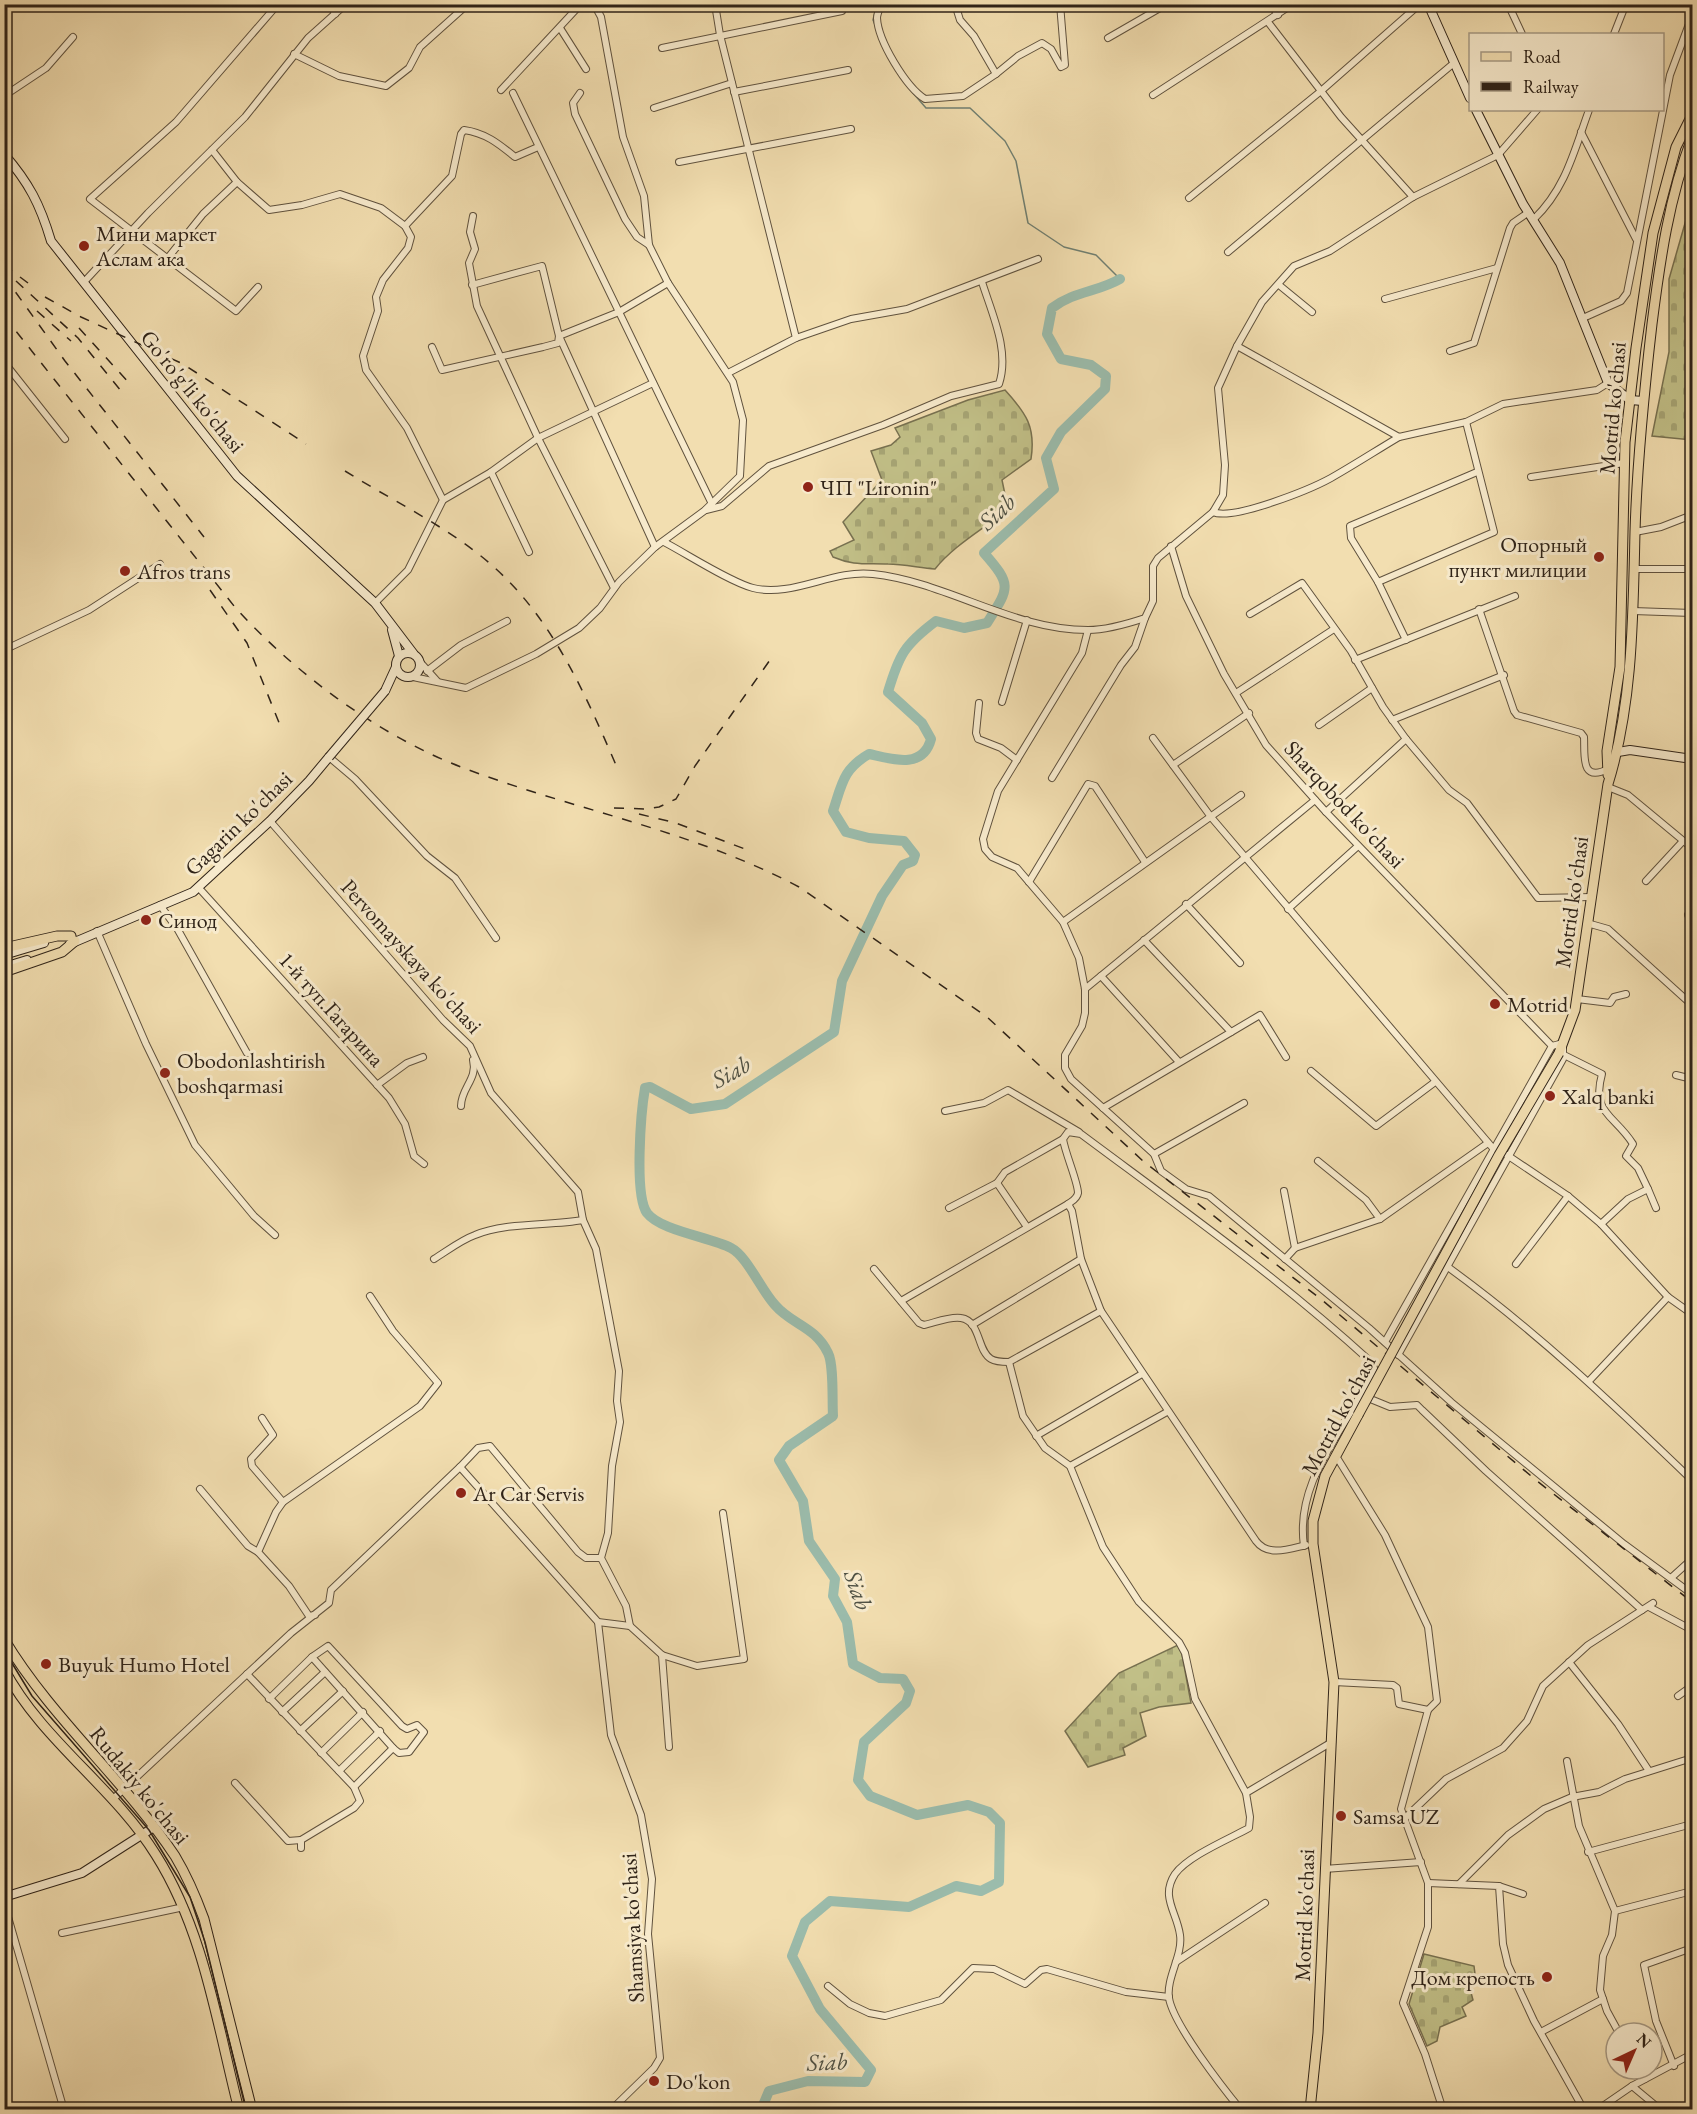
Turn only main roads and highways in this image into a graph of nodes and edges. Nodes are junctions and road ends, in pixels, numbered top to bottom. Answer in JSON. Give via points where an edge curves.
{"nodes":[{"id":1,"x":1428,"y":4,"type":"edge"},
{"id":2,"x":1469,"y":96,"type":"edge"},
{"id":3,"x":1476,"y":111,"type":"edge"},
{"id":4,"x":1692,"y":115,"type":"edge"},
{"id":5,"x":1692,"y":138,"type":"edge"},
{"id":6,"x":4,"y":154,"type":"edge"},
{"id":7,"x":1630,"y":400,"type":"junction"},
{"id":8,"x":1643,"y":401,"type":"junction"},
{"id":9,"x":390,"y":624,"type":"junction"},
{"id":10,"x":413,"y":653,"type":"junction"},
{"id":11,"x":399,"y":656,"type":"junction"},
{"id":12,"x":396,"y":667,"type":"junction"},
{"id":13,"x":410,"y":677,"type":"junction"},
{"id":14,"x":385,"y":690,"type":"junction"},
{"id":15,"x":1618,"y":752,"type":"junction"},
{"id":16,"x":1692,"y":759,"type":"edge"},
{"id":17,"x":1608,"y":785,"type":"junction"},
{"id":18,"x":73,"y":938,"type":"junction"},
{"id":19,"x":4,"y":948,"type":"edge"},
{"id":20,"x":4,"y":955,"type":"edge"},
{"id":21,"x":4,"y":967,"type":"edge"},
{"id":22,"x":4,"y":972,"type":"edge"},
{"id":23,"x":4,"y":1639,"type":"edge"},
{"id":24,"x":4,"y":1669,"type":"edge"},
{"id":25,"x":154,"y":1827,"type":"junction"},
{"id":26,"x":141,"y":1835,"type":"junction"},
{"id":27,"x":4,"y":1897,"type":"edge"},
{"id":28,"x":239,"y":2109,"type":"edge"},
{"id":29,"x":252,"y":2109,"type":"edge"},
{"id":30,"x":1310,"y":2109,"type":"edge"}],
"edges":[{"from":1,"to":2,"type":"main road"},
{"from":3,"to":7,"type":"main road","via":[[1560,263],[1608,383]]},
{"from":4,"to":7,"type":"main road","name":"Motrid ko'chasi","via":[[1676,147],[1653,233]]},
{"from":5,"to":8,"type":"main road","name":"Motrid ko'chasi","via":[[1660,261]]},
{"from":6,"to":9,"type":"main road","name":"Go'ro'g'li ko'chasi","via":[[27,181],[51,241],[237,476],[375,603]]},
{"from":7,"to":8,"type":"main road"},
{"from":7,"to":17,"type":"main road","name":"Motrid ko'chasi","via":[[1624,463],[1620,667],[1607,752]]},
{"from":8,"to":15,"type":"main road","name":"Motrid ko'chasi","via":[[1633,611]]},
{"from":9,"to":10,"type":"main road","name":"Go'ro'g'li ko'chasi"},
{"from":9,"to":11,"type":"main road","name":"Go'ro'g'li ko'chasi"},
{"from":10,"to":11,"type":"main road"},
{"from":10,"to":13,"type":"main road","via":[[420,668]]},
{"from":11,"to":12,"type":"main road"},
{"from":12,"to":13,"type":"main road"},
{"from":12,"to":14,"type":"main road"},
{"from":13,"to":14,"type":"main road"},
{"from":14,"to":18,"type":"main road","name":"Gagarin ko'chasi","bridge":true,"via":[[309,781],[193,892]]},
{"from":15,"to":16,"type":"main road","via":[[1629,750]]},
{"from":15,"to":17,"type":"main road","name":"Motrid ko'chasi"},
{"from":17,"to":30,"type":"main road","name":"Motrid ko'chasi","bridge":true,"via":[[1572,1023],[1336,1456],[1318,1497],[1308,1545],[1334,1682],[1318,2033]]},
{"from":18,"to":19,"type":"main road","via":[[57,936]]},
{"from":18,"to":20,"type":"main road","name":"Gagarin ko'chasi"},
{"from":18,"to":21,"type":"main road","name":"Gagarin ko'chasi"},
{"from":18,"to":22,"type":"main road","via":[[62,952]]},
{"from":23,"to":25,"type":"main road","name":"Rudakiy ko'chasi","via":[[40,1694]]},
{"from":24,"to":26,"type":"main road","name":"Rudakiy ko'chasi","via":[[26,1705]]},
{"from":25,"to":26,"type":"main road"},
{"from":25,"to":29,"type":"main road","name":"Rudakiy ko'chasi","via":[[176,1857],[204,1919]]},
{"from":26,"to":27,"type":"main road","via":[[82,1873]]},
{"from":26,"to":28,"type":"main road","name":"Rudakiy ko'chasi","via":[[156,1854],[184,1907]]}]}
